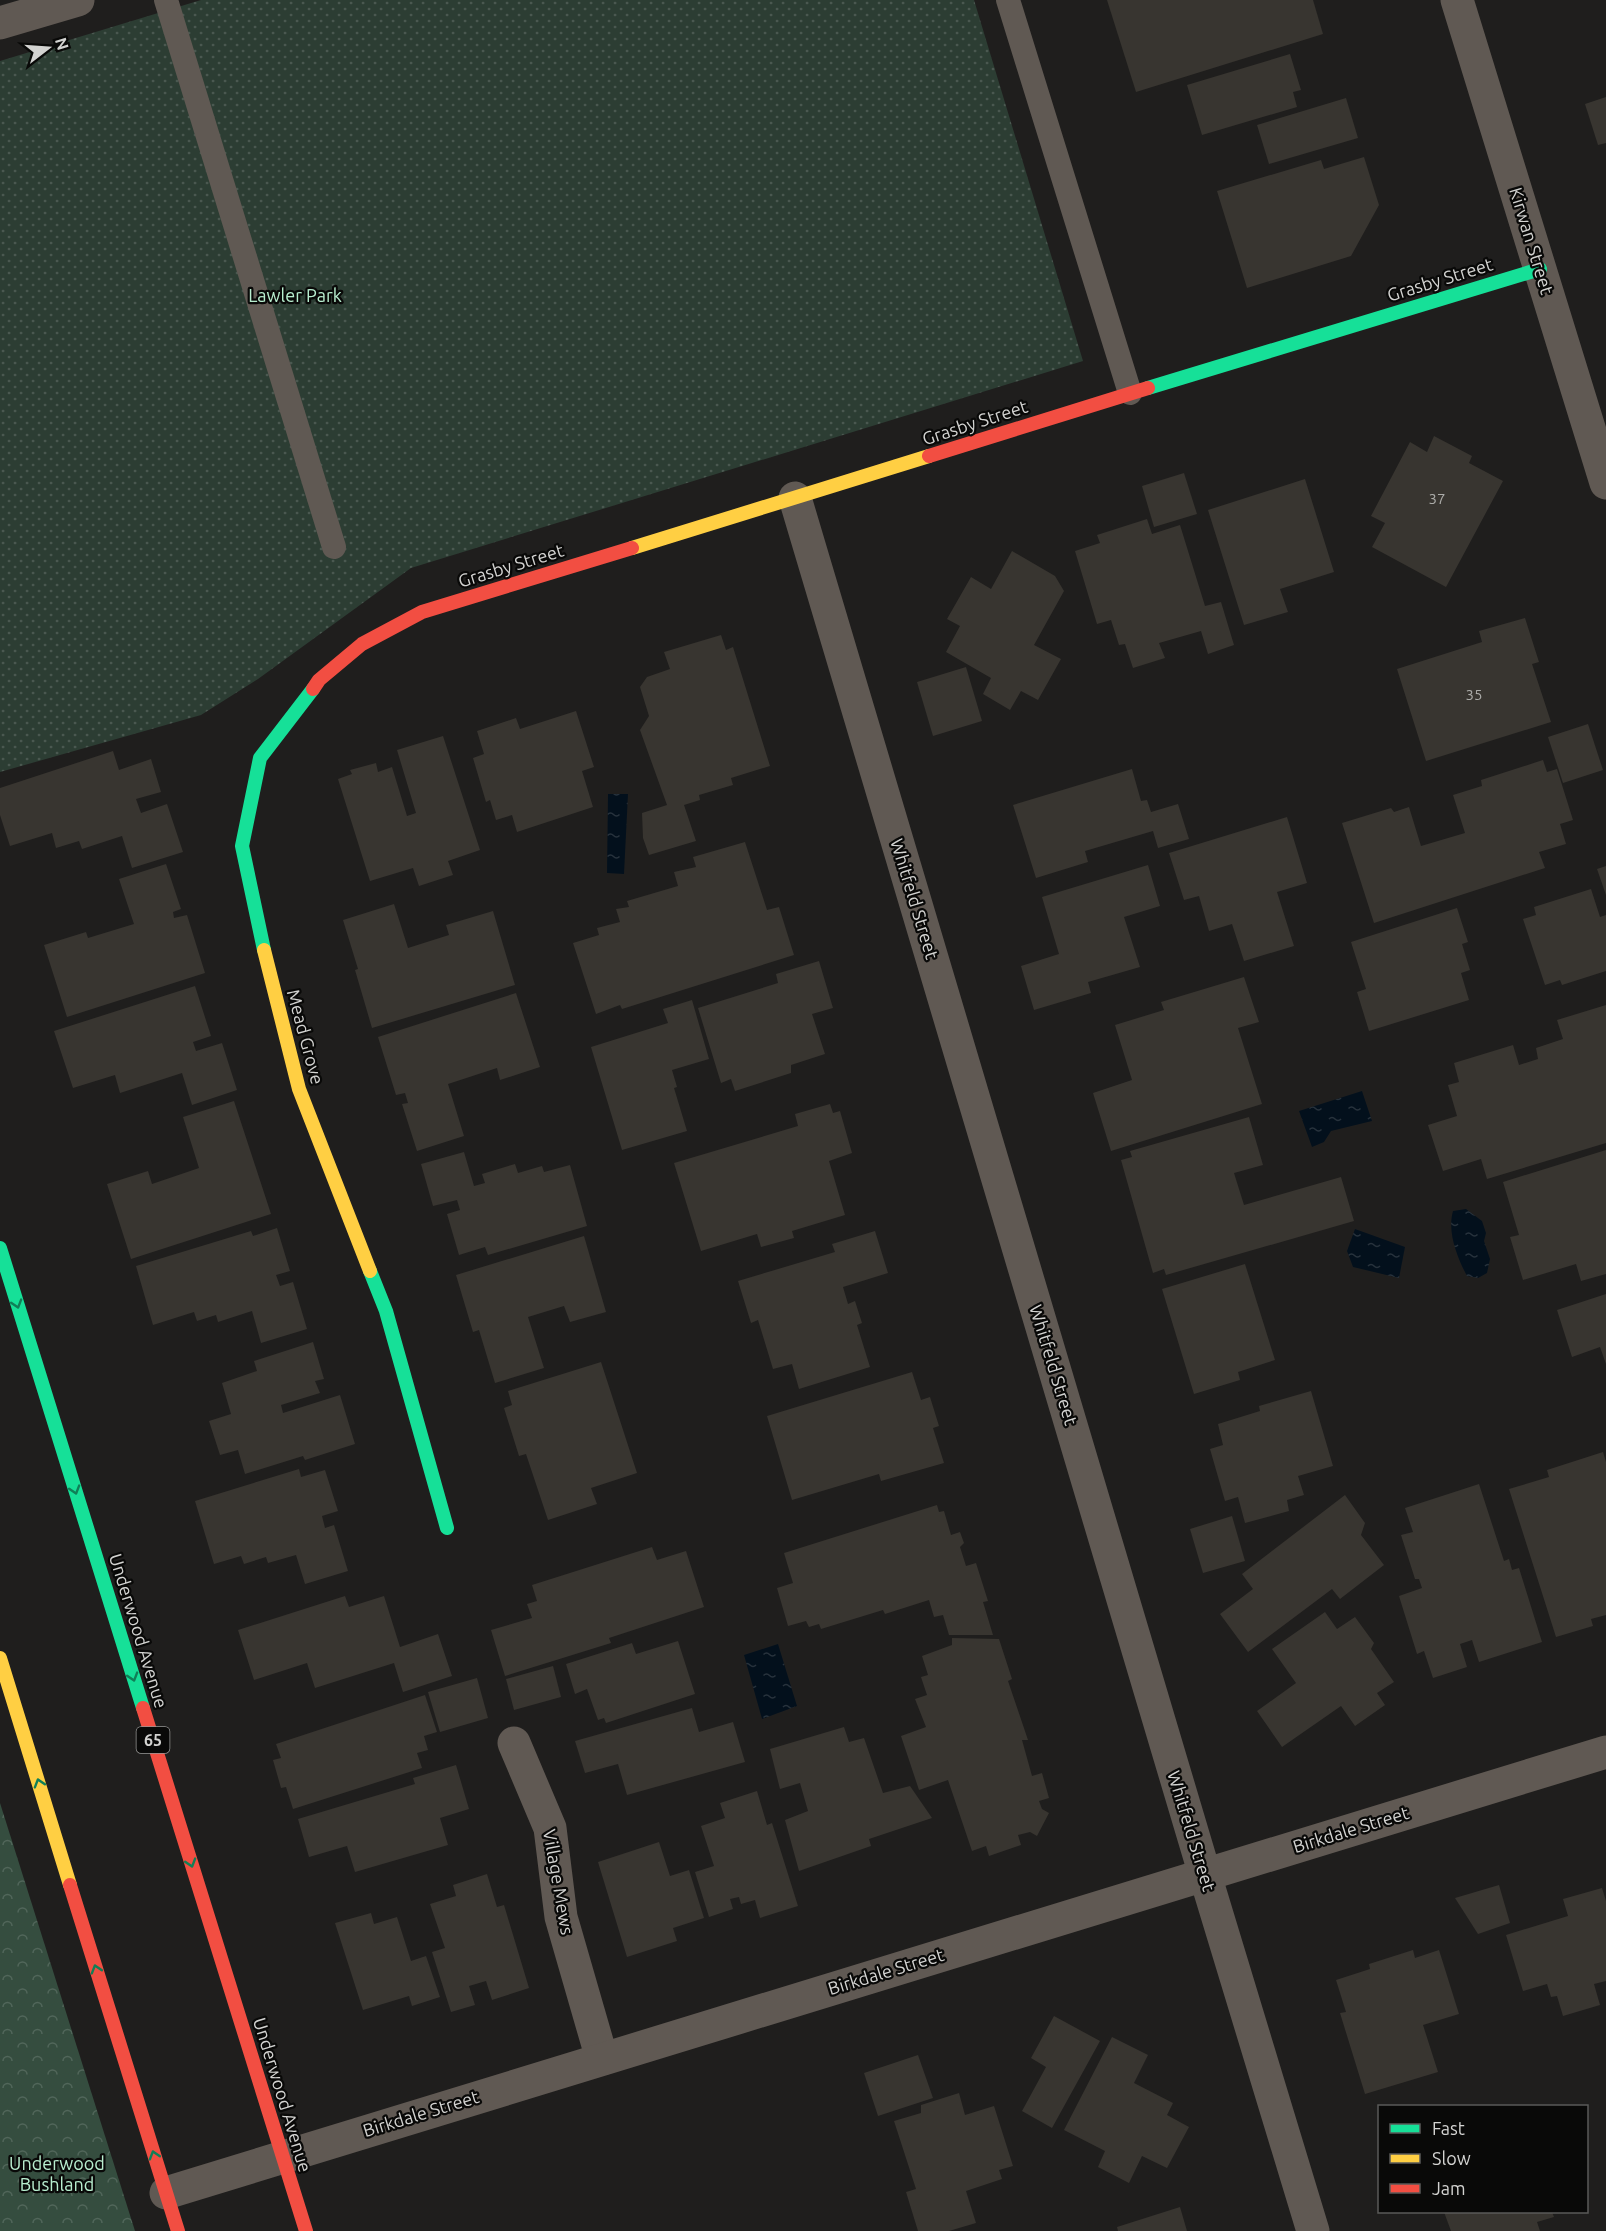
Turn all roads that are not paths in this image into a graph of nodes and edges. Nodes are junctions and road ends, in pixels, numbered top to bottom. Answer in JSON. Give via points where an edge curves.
{"nodes":[{"id":1,"x":78,"y":0,"type":"edge"},
{"id":2,"x":166,"y":0,"type":"edge"},
{"id":3,"x":1008,"y":0,"type":"edge"},
{"id":4,"x":1457,"y":0,"type":"edge"},
{"id":5,"x":0,"y":23,"type":"edge"},
{"id":6,"x":1540,"y":269,"type":"junction"},
{"id":7,"x":1130,"y":393,"type":"junction"},
{"id":8,"x":1606,"y":483,"type":"edge"},
{"id":9,"x":795,"y":498,"type":"junction"},
{"id":10,"x":334,"y":547,"type":"dead end"},
{"id":11,"x":422,"y":612,"type":"joint"},
{"id":12,"x":0,"y":1248,"type":"edge"},
{"id":13,"x":447,"y":1528,"type":"dead end"},
{"id":14,"x":0,"y":1658,"type":"edge"},
{"id":15,"x":514,"y":1743,"type":"dead end"},
{"id":16,"x":1606,"y":1752,"type":"edge"},
{"id":17,"x":1204,"y":1875,"type":"junction"},
{"id":18,"x":602,"y":2059,"type":"junction"},
{"id":19,"x":283,"y":2158,"type":"junction"},
{"id":20,"x":166,"y":2193,"type":"junction"},
{"id":21,"x":178,"y":2231,"type":"edge"},
{"id":22,"x":306,"y":2231,"type":"edge"},
{"id":23,"x":1313,"y":2231,"type":"edge"}],
"edges":[{"from":1,"to":5,"type":"street"},
{"from":2,"to":10,"type":"lane"},
{"from":3,"to":7,"type":"lane"},
{"from":4,"to":6,"type":"street","name":"Kirwan Street"},
{"from":6,"to":7,"type":"street","name":"Grasby Street"},
{"from":6,"to":8,"type":"street","name":"Kirwan Street"},
{"from":7,"to":9,"type":"street","name":"Grasby Street"},
{"from":9,"to":11,"type":"street","name":"Grasby Street"},
{"from":9,"to":17,"type":"street","name":"Whitfeld Street"},
{"from":11,"to":13,"type":"street","name":"Mead Grove","via":[[362,644],[319,680],[260,759],[242,846],[299,1089],[386,1311]]},
{"from":12,"to":19,"type":"street","name":"Underwood Avenue","number":"65","one_way":true},
{"from":20,"to":14,"type":"street","one_way":true},
{"from":15,"to":18,"type":"street","name":"Village Mews","via":[[550,1828],[561,1917]]},
{"from":16,"to":17,"type":"street","name":"Birkdale Street"},
{"from":17,"to":18,"type":"street","name":"Birkdale Street"},
{"from":17,"to":23,"type":"street","name":"Whitfeld Street"},
{"from":18,"to":19,"type":"street","name":"Birkdale Street"},
{"from":19,"to":20,"type":"street","name":"Birkdale Street"},
{"from":19,"to":22,"type":"street","name":"Underwood Avenue","number":"65"},
{"from":20,"to":21,"type":"street"}]}
